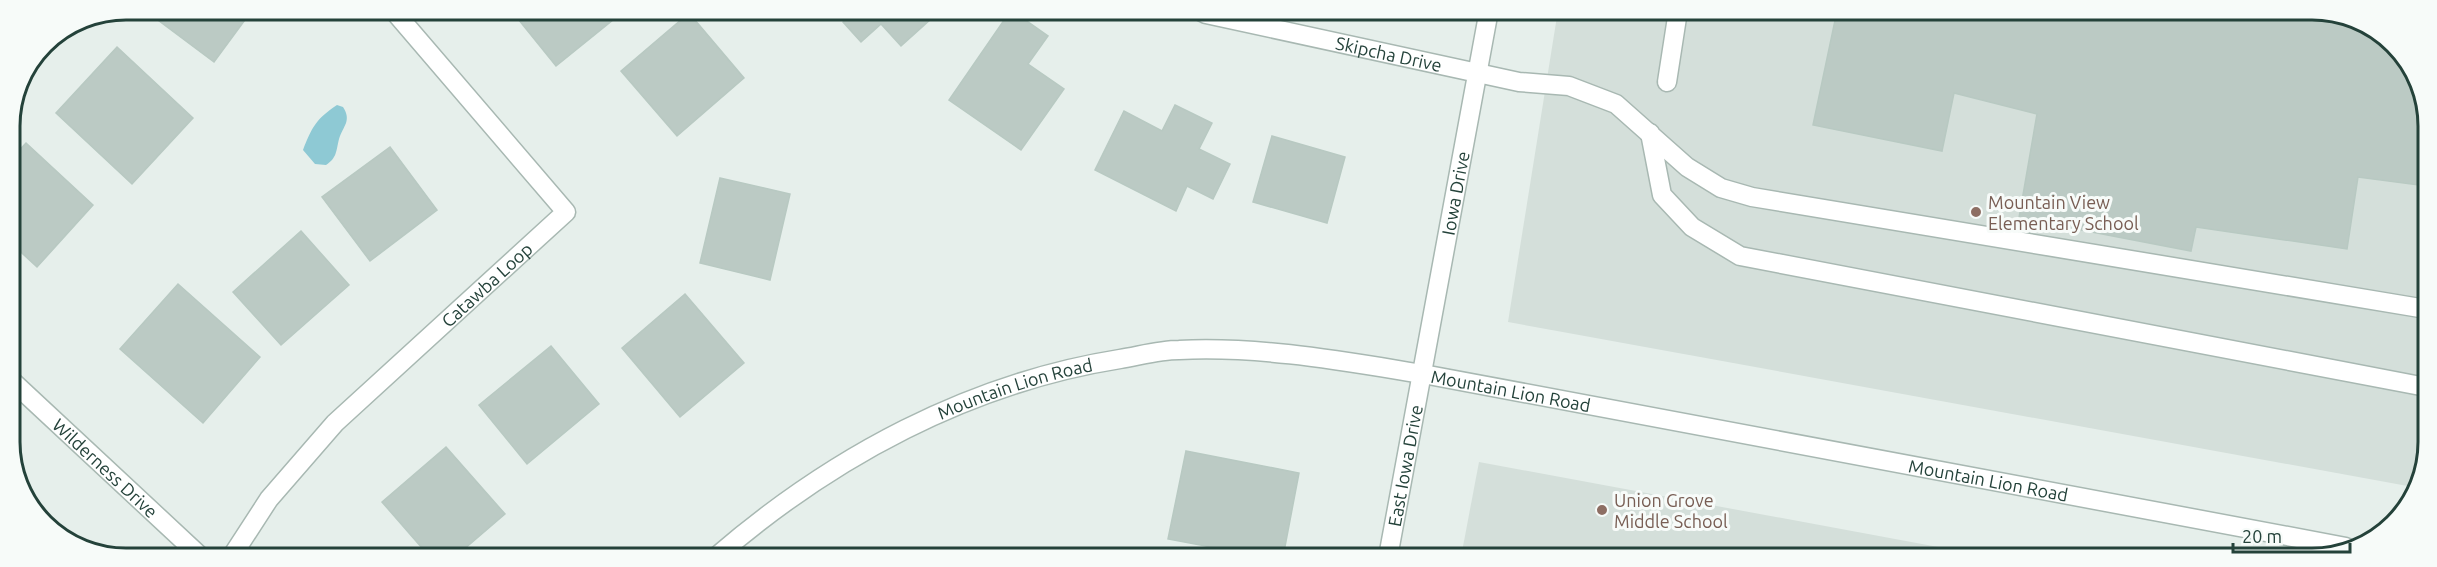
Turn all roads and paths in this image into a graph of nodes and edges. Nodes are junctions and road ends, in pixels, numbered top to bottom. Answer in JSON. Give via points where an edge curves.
{"nodes":[{"id":1,"x":401,"y":20,"type":"edge"},
{"id":2,"x":1234,"y":20,"type":"edge"},
{"id":3,"x":1487,"y":20,"type":"edge"},
{"id":4,"x":1676,"y":20,"type":"edge"},
{"id":5,"x":1476,"y":71,"type":"junction"},
{"id":6,"x":1666,"y":82,"type":"dead end"},
{"id":7,"x":1650,"y":133,"type":"junction"},
{"id":8,"x":2418,"y":308,"type":"edge"},
{"id":9,"x":1423,"y":374,"type":"junction"},
{"id":10,"x":2418,"y":385,"type":"edge"},
{"id":11,"x":20,"y":388,"type":"edge"},
{"id":12,"x":2334,"y":545,"type":"edge"},
{"id":13,"x":1390,"y":547,"type":"edge"},
{"id":14,"x":191,"y":548,"type":"edge"},
{"id":15,"x":237,"y":548,"type":"edge"},
{"id":16,"x":727,"y":548,"type":"edge"}],
"edges":[{"from":1,"to":15,"type":"street","name":"Catawba Loop","via":[[566,212],[335,423],[269,499]]},
{"from":2,"to":5,"type":"street","name":"Skipcha Drive"},
{"from":3,"to":5,"type":"street","name":"Iowa Drive"},
{"from":4,"to":6,"type":"street"},
{"from":5,"to":7,"type":"street","name":"Skipcha Drive","via":[[1519,82],[1569,86],[1616,104]]},
{"from":5,"to":9,"type":"street","name":"Iowa Drive"},
{"from":7,"to":8,"type":"street","name":"Skipcha Drive","via":[[1721,188],[1752,197]]},
{"from":7,"to":10,"type":"street","via":[[1662,195],[1692,226],[1740,256]]},
{"from":9,"to":12,"type":"street","name":"Mountain Lion Road"},
{"from":9,"to":13,"type":"street","name":"East Iowa Drive"},
{"from":9,"to":16,"type":"street","name":"Mountain Lion Road","via":[[1288,353],[1178,350],[1092,363],[1019,382],[945,409],[817,479]]},
{"from":11,"to":14,"type":"street","name":"Wilderness Drive"}]}
